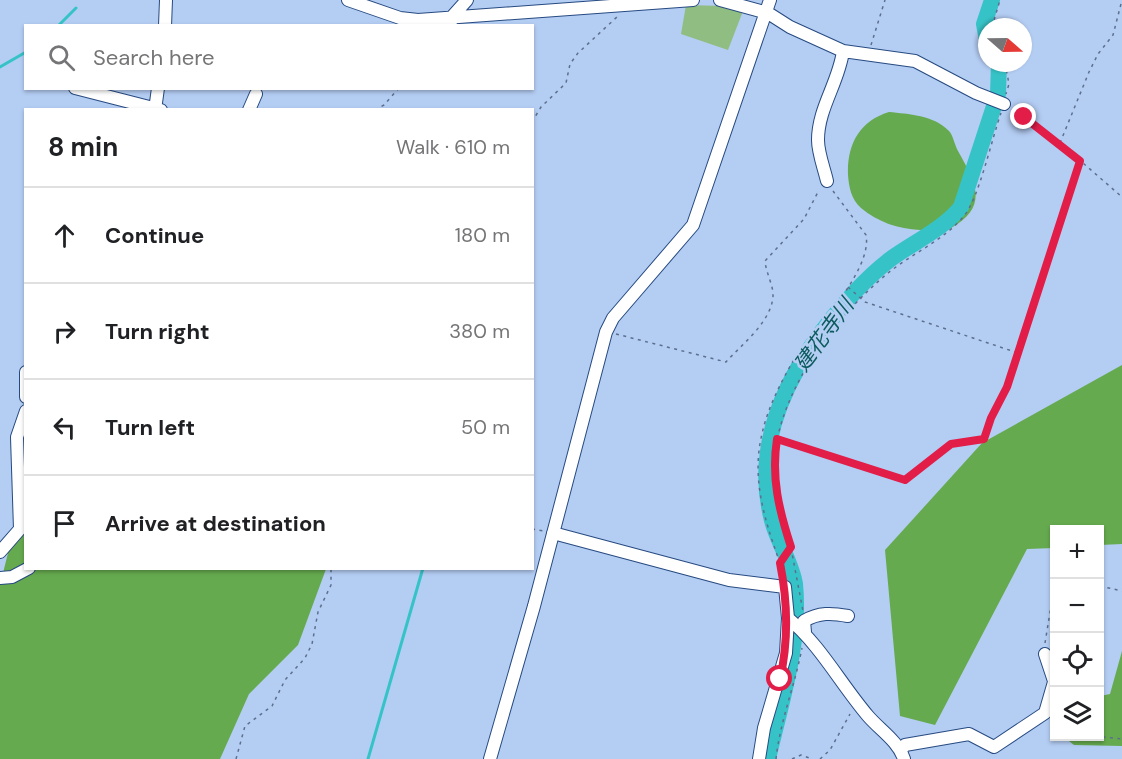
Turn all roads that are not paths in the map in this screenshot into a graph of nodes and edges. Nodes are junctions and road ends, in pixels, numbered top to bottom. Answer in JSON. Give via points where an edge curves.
{"nodes":[{"id":1,"x":166,"y":0,"type":"edge"},
{"id":2,"x":348,"y":0,"type":"edge"},
{"id":3,"x":467,"y":0,"type":"edge"},
{"id":4,"x":693,"y":0,"type":"edge"},
{"id":5,"x":720,"y":0,"type":"edge"},
{"id":6,"x":770,"y":0,"type":"edge"},
{"id":7,"x":644,"y":1,"type":"edge"},
{"id":8,"x":622,"y":2,"type":"edge"},
{"id":9,"x":768,"y":13,"type":"junction"},
{"id":10,"x":451,"y":22,"type":"edge"},
{"id":11,"x":165,"y":24,"type":"edge"},
{"id":12,"x":843,"y":51,"type":"junction"},
{"id":13,"x":83,"y":90,"type":"edge"},
{"id":14,"x":159,"y":90,"type":"edge"},
{"id":15,"x":256,"y":94,"type":"dead end"},
{"id":16,"x":999,"y":101,"type":"road end"},
{"id":17,"x":154,"y":108,"type":"edge"},
{"id":18,"x":158,"y":108,"type":"edge"},
{"id":19,"x":250,"y":108,"type":"edge"},
{"id":20,"x":827,"y":181,"type":"road end"},
{"id":21,"x":24,"y":417,"type":"edge"},
{"id":22,"x":553,"y":533,"type":"junction"},
{"id":23,"x":0,"y":552,"type":"edge"},
{"id":24,"x":25,"y":570,"type":"edge"},
{"id":25,"x":0,"y":578,"type":"edge"},
{"id":26,"x":848,"y":616,"type":"dead end"},
{"id":27,"x":789,"y":619,"type":"junction"},
{"id":28,"x":804,"y":627,"type":"junction"},
{"id":29,"x":1045,"y":654,"type":"road end"},
{"id":30,"x":1050,"y":670,"type":"edge"},
{"id":31,"x":1053,"y":687,"type":"edge"},
{"id":32,"x":903,"y":755,"type":"edge"},
{"id":33,"x":490,"y":759,"type":"edge"},
{"id":34,"x":759,"y":759,"type":"edge"}],
"edges":[{"from":1,"to":11,"type":"street"},
{"from":2,"to":10,"type":"street","via":[[400,18]]},
{"from":3,"to":10,"type":"street"},
{"from":4,"to":7,"type":"street"},
{"from":5,"to":9,"type":"street"},
{"from":6,"to":9,"type":"street"},
{"from":7,"to":8,"type":"street"},
{"from":8,"to":10,"type":"street"},
{"from":9,"to":12,"type":"street"},
{"from":9,"to":22,"type":"street","via":[[693,225],[613,318],[606,332]]},
{"from":12,"to":16,"type":"street","via":[[915,60]]},
{"from":12,"to":20,"type":"street","via":[[840,71],[820,121],[818,142]]},
{"from":13,"to":17,"type":"street"},
{"from":14,"to":18,"type":"street"},
{"from":15,"to":19,"type":"street"},
{"from":21,"to":23,"type":"street","via":[[17,437],[20,529]]},
{"from":22,"to":27,"type":"street","via":[[729,580],[785,587]]},
{"from":22,"to":33,"type":"street"},
{"from":24,"to":25,"type":"street"},
{"from":26,"to":28,"type":"street","via":[[830,612]]},
{"from":27,"to":28,"type":"street"},
{"from":27,"to":34,"type":"street","via":[[786,653]]},
{"from":28,"to":32,"type":"street","via":[[859,704]]},
{"from":29,"to":30,"type":"street"},
{"from":31,"to":32,"type":"street","via":[[1045,713],[994,747],[969,734],[905,745]]}]}
